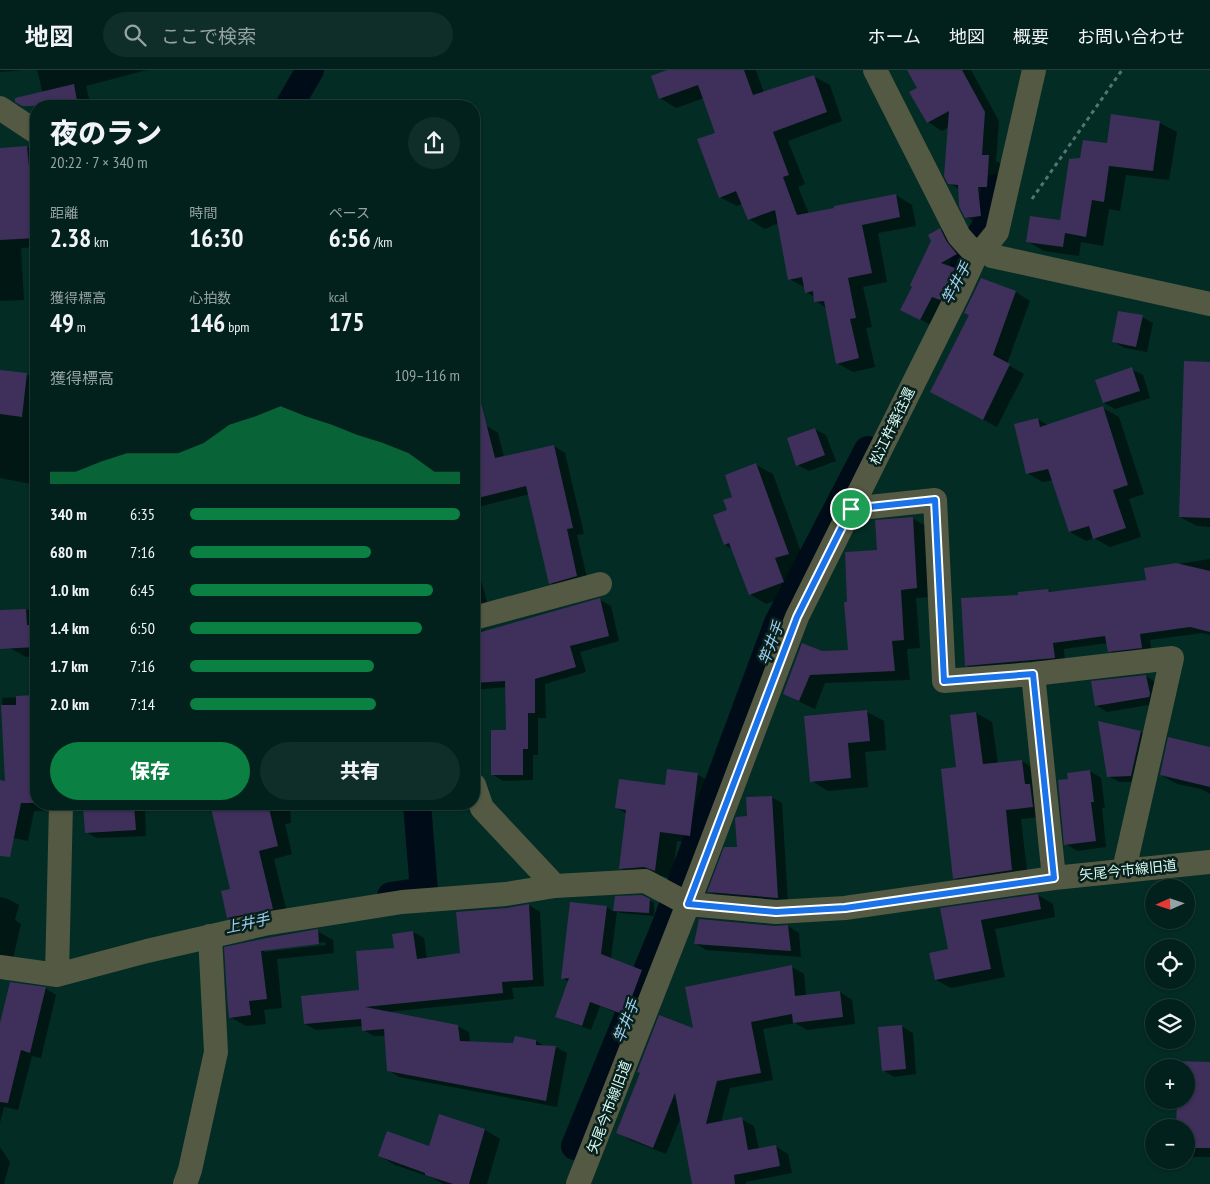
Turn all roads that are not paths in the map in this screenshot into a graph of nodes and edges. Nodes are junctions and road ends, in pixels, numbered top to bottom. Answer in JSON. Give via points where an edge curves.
{"nodes":[{"id":1,"x":876,"y":70,"type":"edge"},
{"id":2,"x":1034,"y":70,"type":"edge"},
{"id":3,"x":0,"y":108,"type":"edge"},
{"id":4,"x":30,"y":128,"type":"edge"},
{"id":5,"x":980,"y":251,"type":"junction"},
{"id":6,"x":1210,"y":304,"type":"edge"},
{"id":7,"x":851,"y":509,"type":"junction"},
{"id":8,"x":600,"y":584,"type":"dead end"},
{"id":9,"x":480,"y":616,"type":"edge"},
{"id":10,"x":1033,"y":674,"type":"junction"},
{"id":11,"x":480,"y":802,"type":"edge"},
{"id":12,"x":61,"y":810,"type":"edge"},
{"id":13,"x":1210,"y":862,"type":"edge"},
{"id":14,"x":1124,"y":870,"type":"junction"},
{"id":15,"x":1054,"y":878,"type":"junction"},
{"id":16,"x":555,"y":886,"type":"junction"},
{"id":17,"x":688,"y":904,"type":"junction"},
{"id":18,"x":210,"y":936,"type":"junction"},
{"id":19,"x":0,"y":967,"type":"edge"},
{"id":20,"x":57,"y":975,"type":"junction"},
{"id":21,"x":185,"y":1184,"type":"edge"},
{"id":22,"x":578,"y":1184,"type":"edge"}],
"edges":[{"from":1,"to":5,"type":"street","via":[[959,236]]},
{"from":2,"to":5,"type":"street","name":"松江杵築往還","via":[[997,232]]},
{"from":3,"to":4,"type":"street"},
{"from":5,"to":6,"type":"street"},
{"from":5,"to":7,"type":"street","name":"松江杵築往還"},
{"from":7,"to":10,"type":"street","via":[[935,500],[944,681]]},
{"from":7,"to":17,"type":"street","name":"松江杵築往還","via":[[797,617]]},
{"from":8,"to":9,"type":"street"},
{"from":10,"to":14,"type":"street","via":[[1172,658]]},
{"from":10,"to":15,"type":"street"},
{"from":11,"to":16,"type":"street"},
{"from":12,"to":20,"type":"street"},
{"from":13,"to":14,"type":"street","name":"矢尾今市線旧道"},
{"from":14,"to":15,"type":"street","name":"矢尾今市線旧道"},
{"from":15,"to":17,"type":"street","name":"矢尾今市線旧道","via":[[845,908],[776,912]]},
{"from":16,"to":17,"type":"street","via":[[645,881]]},
{"from":16,"to":18,"type":"street","via":[[506,894],[402,902]]},
{"from":17,"to":22,"type":"street","name":"矢尾今市線旧道"},
{"from":18,"to":20,"type":"street"},
{"from":18,"to":21,"type":"street","via":[[216,1052]]},
{"from":19,"to":20,"type":"street"}]}
